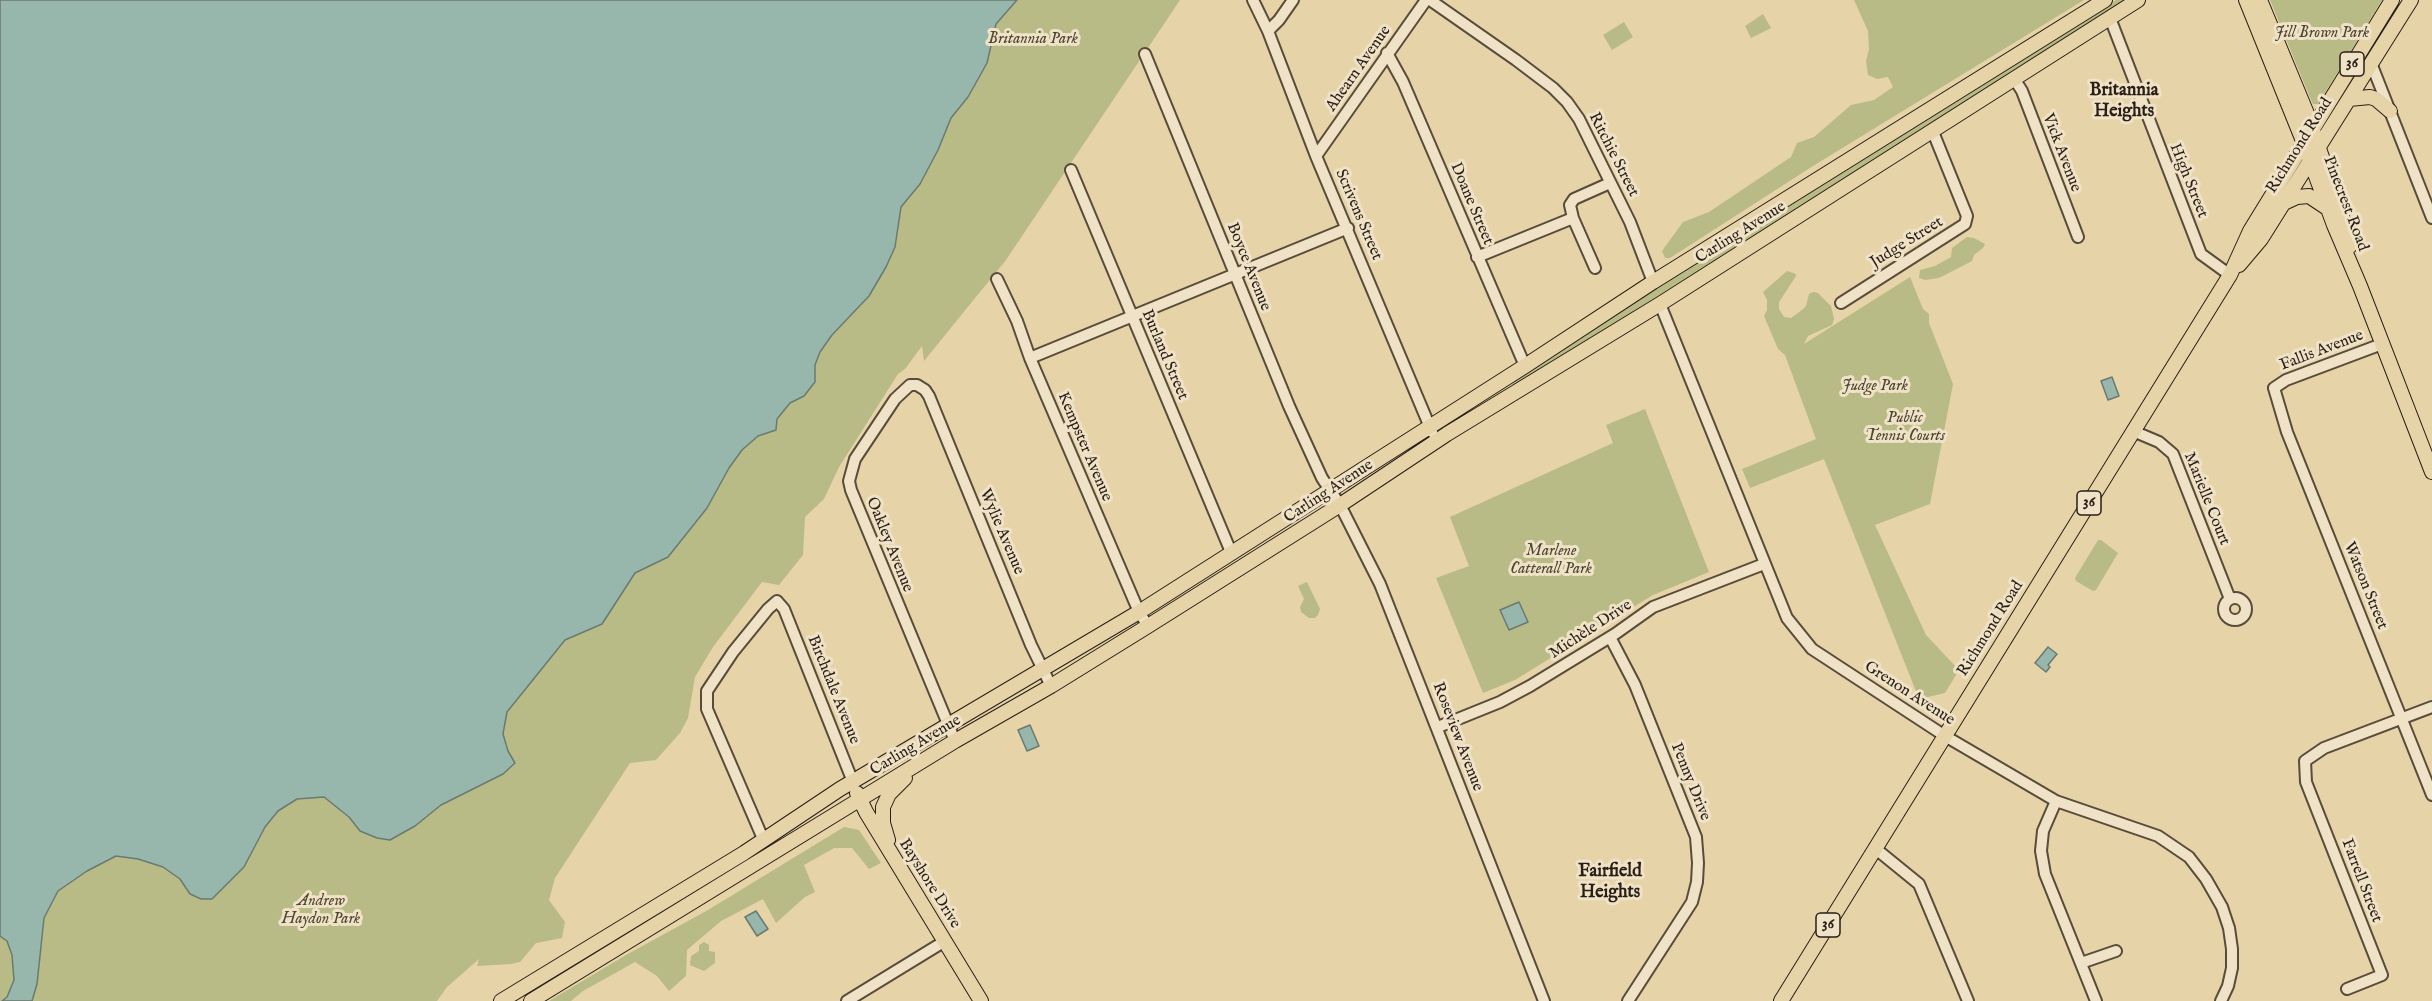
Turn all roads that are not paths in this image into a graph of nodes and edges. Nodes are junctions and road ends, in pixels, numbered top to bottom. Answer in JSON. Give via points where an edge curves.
{"nodes":[{"id":1,"x":1253,"y":0,"type":"edge"},
{"id":2,"x":1293,"y":0,"type":"edge"},
{"id":3,"x":1428,"y":0,"type":"edge"},
{"id":4,"x":2105,"y":0,"type":"edge"},
{"id":5,"x":2138,"y":0,"type":"edge"},
{"id":6,"x":2246,"y":0,"type":"edge"},
{"id":7,"x":2260,"y":0,"type":"edge"},
{"id":8,"x":2392,"y":0,"type":"edge"},
{"id":9,"x":2411,"y":0,"type":"edge"},
{"id":10,"x":2110,"y":18,"type":"junction"},
{"id":11,"x":1268,"y":31,"type":"junction"},
{"id":12,"x":1145,"y":54,"type":"dead end"},
{"id":13,"x":1387,"y":54,"type":"junction"},
{"id":14,"x":2372,"y":63,"type":"junction"},
{"id":15,"x":2015,"y":80,"type":"junction"},
{"id":16,"x":2349,"y":99,"type":"junction"},
{"id":17,"x":2390,"y":111,"type":"junction"},
{"id":18,"x":2312,"y":127,"type":"junction"},
{"id":19,"x":1932,"y":132,"type":"junction"},
{"id":20,"x":2303,"y":141,"type":"junction"},
{"id":21,"x":2318,"y":149,"type":"junction"},
{"id":22,"x":1316,"y":156,"type":"junction"},
{"id":23,"x":2310,"y":161,"type":"junction"},
{"id":24,"x":1071,"y":170,"type":"dead end"},
{"id":25,"x":1610,"y":183,"type":"junction"},
{"id":26,"x":2284,"y":203,"type":"junction"},
{"id":27,"x":2328,"y":209,"type":"junction"},
{"id":28,"x":1573,"y":218,"type":"junction"},
{"id":29,"x":2432,"y":218,"type":"edge"},
{"id":30,"x":1348,"y":228,"type":"junction"},
{"id":31,"x":2078,"y":237,"type":"dead end"},
{"id":32,"x":1477,"y":257,"type":"junction"},
{"id":33,"x":1595,"y":268,"type":"dead end"},
{"id":34,"x":2230,"y":275,"type":"junction"},
{"id":35,"x":1235,"y":276,"type":"junction"},
{"id":36,"x":997,"y":279,"type":"dead end"},
{"id":37,"x":1653,"y":282,"type":"junction"},
{"id":38,"x":2360,"y":286,"type":"junction"},
{"id":39,"x":1841,"y":303,"type":"dead end"},
{"id":40,"x":1660,"y":304,"type":"junction"},
{"id":41,"x":1131,"y":316,"type":"junction"},
{"id":42,"x":2382,"y":344,"type":"junction"},
{"id":43,"x":1030,"y":358,"type":"junction"},
{"id":44,"x":1525,"y":366,"type":"junction"},
{"id":45,"x":2274,"y":388,"type":"joint"},
{"id":46,"x":925,"y":390,"type":"joint"},
{"id":47,"x":1429,"y":426,"type":"junction"},
{"id":48,"x":2133,"y":431,"type":"junction"},
{"id":49,"x":1436,"y":441,"type":"junction"},
{"id":50,"x":2432,"y":472,"type":"edge"},
{"id":51,"x":1330,"y":489,"type":"junction"},
{"id":52,"x":1340,"y":506,"type":"junction"},
{"id":53,"x":1231,"y":552,"type":"junction"},
{"id":54,"x":1764,"y":564,"type":"junction"},
{"id":55,"x":2230,"y":599,"type":"dead end"},
{"id":56,"x":1139,"y":612,"type":"junction"},
{"id":57,"x":1148,"y":626,"type":"junction"},
{"id":58,"x":1610,"y":638,"type":"junction"},
{"id":59,"x":1042,"y":669,"type":"junction"},
{"id":60,"x":1050,"y":686,"type":"junction"},
{"id":61,"x":2432,"y":707,"type":"edge"},
{"id":62,"x":2403,"y":719,"type":"junction"},
{"id":63,"x":947,"y":727,"type":"junction"},
{"id":64,"x":1438,"y":727,"type":"junction"},
{"id":65,"x":1945,"y":736,"type":"junction"},
{"id":66,"x":955,"y":741,"type":"junction"},
{"id":67,"x":925,"y":760,"type":"junction"},
{"id":68,"x":854,"y":782,"type":"junction"},
{"id":69,"x":2432,"y":795,"type":"edge"},
{"id":70,"x":860,"y":800,"type":"junction"},
{"id":71,"x":2056,"y":801,"type":"junction"},
{"id":72,"x":764,"y":841,"type":"junction"},
{"id":73,"x":1876,"y":849,"type":"junction"},
{"id":74,"x":899,"y":867,"type":"junction"},
{"id":75,"x":717,"y":870,"type":"junction"},
{"id":76,"x":723,"y":885,"type":"junction"},
{"id":77,"x":945,"y":941,"type":"junction"},
{"id":78,"x":2116,"y":951,"type":"dead end"},
{"id":79,"x":2081,"y":963,"type":"junction"},
{"id":80,"x":2347,"y":989,"type":"dead end"},
{"id":81,"x":501,"y":1001,"type":"edge"},
{"id":82,"x":531,"y":1001,"type":"edge"},
{"id":83,"x":847,"y":1001,"type":"edge"},
{"id":84,"x":981,"y":1001,"type":"edge"},
{"id":85,"x":1544,"y":1001,"type":"edge"},
{"id":86,"x":1628,"y":1001,"type":"edge"},
{"id":87,"x":1781,"y":1001,"type":"edge"},
{"id":88,"x":1968,"y":1001,"type":"edge"},
{"id":89,"x":2096,"y":1001,"type":"edge"},
{"id":90,"x":2221,"y":1001,"type":"edge"}],
"edges":[{"from":1,"to":11,"type":"street","name":"Scrivens Street"},
{"from":2,"to":11,"type":"street"},
{"from":3,"to":13,"type":"street","name":"Ahearn Avenue"},
{"from":3,"to":25,"type":"street","name":"Ritchie Street","via":[[1553,88],[1579,119]]},
{"from":4,"to":37,"type":"main road","name":"Carling Avenue"},
{"from":5,"to":10,"type":"main road","name":"Carling Avenue"},
{"from":6,"to":20,"type":"main road","name":"Pinecrest Road"},
{"from":7,"to":18,"type":"main road","name":"Pinecrest Road"},
{"from":8,"to":18,"type":"main road","name":"Richmond Road","number":"36"},
{"from":9,"to":14,"type":"main road","name":"Richmond Road","number":"36"},
{"from":10,"to":15,"type":"main road","name":"Carling Avenue"},
{"from":10,"to":34,"type":"street","name":"High Street","via":[[2201,254]]},
{"from":11,"to":22,"type":"street","name":"Scrivens Street"},
{"from":12,"to":35,"type":"street","name":"Boyce Avenue"},
{"from":13,"to":22,"type":"street","name":"Ahearn Avenue"},
{"from":13,"to":32,"type":"street","name":"Doane Street","via":[[1403,82]]},
{"from":14,"to":16,"type":"main road","name":"Richmond Road","number":"36"},
{"from":14,"to":17,"type":"street"},
{"from":15,"to":19,"type":"main road","name":"Carling Avenue"},
{"from":15,"to":31,"type":"street","name":"Vick Avenue"},
{"from":16,"to":17,"type":"main road","via":[[2370,97]]},
{"from":16,"to":21,"type":"main road","name":"Richmond Road","number":"36"},
{"from":17,"to":29,"type":"street"},
{"from":18,"to":20,"type":"main road","name":"Richmond Road","number":"36"},
{"from":18,"to":21,"type":"main road","name":"Pinecrest Road"},
{"from":19,"to":39,"type":"street","name":"Judge Street","via":[[1967,216],[1965,224]]},
{"from":19,"to":40,"type":"main road","name":"Carling Avenue"},
{"from":20,"to":23,"type":"main road","name":"Pinecrest Road"},
{"from":20,"to":34,"type":"main road","name":"Richmond Road","number":"36","via":[[2250,231]]},
{"from":21,"to":23,"type":"main road","name":"Richmond Road","number":"36"},
{"from":21,"to":38,"type":"main road","name":"Pinecrest Road","via":[[2342,213]]},
{"from":22,"to":30,"type":"street","name":"Scrivens Street"},
{"from":23,"to":26,"type":"main road","name":"Richmond Road","number":"36"},
{"from":23,"to":27,"type":"main road","name":"Pinecrest Road"},
{"from":24,"to":41,"type":"street","name":"Burland Street"},
{"from":25,"to":28,"type":"street","via":[[1574,199],[1570,205]]},
{"from":25,"to":37,"type":"street","name":"Ritchie Street"},
{"from":26,"to":27,"type":"main road","via":[[2309,196]]},
{"from":26,"to":34,"type":"main road","name":"Richmond Road","number":"36","via":[[2261,239]]},
{"from":27,"to":38,"type":"main road","name":"Pinecrest Road"},
{"from":28,"to":32,"type":"street"},
{"from":28,"to":33,"type":"street"},
{"from":30,"to":35,"type":"street"},
{"from":30,"to":47,"type":"street","name":"Scrivens Street"},
{"from":32,"to":44,"type":"street","name":"Doane Street"},
{"from":34,"to":48,"type":"main road","name":"Richmond Road","number":"36"},
{"from":35,"to":41,"type":"street"},
{"from":35,"to":51,"type":"street","name":"Boyce Avenue","via":[[1289,406]]},
{"from":36,"to":43,"type":"street","name":"Kempster Avenue"},
{"from":37,"to":44,"type":"main road","name":"Carling Avenue"},
{"from":38,"to":42,"type":"main road","name":"Pinecrest Road"},
{"from":40,"to":49,"type":"main road","name":"Carling Avenue"},
{"from":40,"to":54,"type":"street","name":"Grenon Avenue"},
{"from":41,"to":43,"type":"street"},
{"from":41,"to":53,"type":"street","name":"Burland Street"},
{"from":42,"to":45,"type":"street","name":"Fallis Avenue"},
{"from":42,"to":50,"type":"main road","name":"Pinecrest Road"},
{"from":43,"to":56,"type":"street","name":"Kempster Avenue"},
{"from":44,"to":47,"type":"main road","name":"Carling Avenue"},
{"from":45,"to":62,"type":"street","name":"Watson Street","via":[[2287,432]]},
{"from":46,"to":59,"type":"street","name":"Wylie Avenue"},
{"from":46,"to":63,"type":"street","name":"Oakley Avenue","via":[[910,385],[895,399],[855,459],[849,481]]},
{"from":47,"to":49,"type":"street","name":"Scrivens Street"},
{"from":47,"to":51,"type":"main road","name":"Carling Avenue"},
{"from":48,"to":55,"type":"street","name":"Marielle Court","via":[[2173,454]]},
{"from":48,"to":65,"type":"main road","name":"Richmond Road","number":"36"},
{"from":49,"to":52,"type":"main road","name":"Carling Avenue"},
{"from":51,"to":52,"type":"street","name":"Roseview Avenue"},
{"from":51,"to":53,"type":"main road","name":"Carling Avenue"},
{"from":52,"to":57,"type":"main road","name":"Carling Avenue"},
{"from":52,"to":64,"type":"street","name":"Roseview Avenue","via":[[1380,584]]},
{"from":53,"to":56,"type":"main road","name":"Carling Avenue"},
{"from":54,"to":58,"type":"street","name":"Michèle Drive","via":[[1653,607]]},
{"from":54,"to":65,"type":"street","name":"Grenon Avenue","via":[[1787,618],[1812,649]]},
{"from":56,"to":57,"type":"street","name":"Kempster Avenue"},
{"from":56,"to":59,"type":"main road","name":"Carling Avenue"},
{"from":57,"to":60,"type":"main road","name":"Carling Avenue"},
{"from":58,"to":64,"type":"street","name":"Michèle Drive","via":[[1500,702]]},
{"from":58,"to":86,"type":"street","name":"Penny Drive","via":[[1635,685],[1696,837],[1698,863],[1692,903]]},
{"from":59,"to":60,"type":"street","name":"Wylie Avenue"},
{"from":59,"to":63,"type":"main road","name":"Carling Avenue"},
{"from":60,"to":66,"type":"main road","name":"Carling Avenue"},
{"from":61,"to":62,"type":"street"},
{"from":62,"to":69,"type":"street","name":"Watson Street"},
{"from":62,"to":80,"type":"street","name":"Farrell Street","via":[[2324,748],[2305,761],[2306,782],[2382,975]]},
{"from":63,"to":66,"type":"street","name":"Oakley Avenue"},
{"from":63,"to":68,"type":"main road","name":"Carling Avenue"},
{"from":64,"to":85,"type":"street","name":"Roseview Avenue"},
{"from":65,"to":71,"type":"street","name":"Grenon Avenue"},
{"from":65,"to":73,"type":"main road","name":"Richmond Road","number":"36"},
{"from":66,"to":67,"type":"main road","name":"Carling Avenue"},
{"from":67,"to":70,"type":"main road","name":"Carling Avenue"},
{"from":67,"to":74,"type":"main road","via":[[895,788],[883,807],[885,835]]},
{"from":68,"to":70,"type":"main road","name":"Bayshore Drive"},
{"from":68,"to":72,"type":"main road","name":"Carling Avenue"},
{"from":68,"to":72,"type":"street","name":"Birchdale Avenue","via":[[784,609],[777,601],[733,652],[707,691],[707,709]]},
{"from":70,"to":74,"type":"main road","name":"Bayshore Drive"},
{"from":70,"to":76,"type":"main road","name":"Carling Avenue"},
{"from":71,"to":79,"type":"street","via":[[2043,831],[2041,851],[2045,874]]},
{"from":71,"to":90,"type":"street","name":"Grenon Avenue","via":[[2158,836],[2189,857],[2222,907],[2229,928],[2232,968]]},
{"from":72,"to":75,"type":"main road","name":"Carling Avenue"},
{"from":73,"to":87,"type":"main road","name":"Richmond Road","number":"36"},
{"from":73,"to":88,"type":"street","via":[[1919,884]]},
{"from":74,"to":77,"type":"main road","name":"Bayshore Drive"},
{"from":75,"to":76,"type":"main road"},
{"from":75,"to":81,"type":"main road","name":"Carling Avenue"},
{"from":76,"to":82,"type":"main road","name":"Carling Avenue"},
{"from":77,"to":83,"type":"street"},
{"from":77,"to":84,"type":"main road","name":"Bayshore Drive"},
{"from":78,"to":79,"type":"street"},
{"from":79,"to":89,"type":"street"}]}
